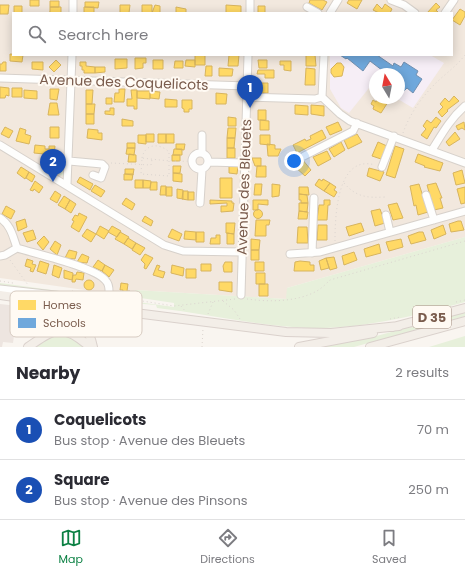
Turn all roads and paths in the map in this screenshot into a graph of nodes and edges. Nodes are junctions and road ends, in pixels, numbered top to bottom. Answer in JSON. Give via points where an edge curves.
{"nodes":[{"id":1,"x":74,"y":0,"type":"edge"},
{"id":2,"x":250,"y":0,"type":"edge"},
{"id":3,"x":338,"y":0,"type":"edge"},
{"id":4,"x":391,"y":0,"type":"edge"},
{"id":5,"x":454,"y":0,"type":"edge"},
{"id":6,"x":307,"y":7,"type":"dead end"},
{"id":7,"x":73,"y":12,"type":"edge"},
{"id":8,"x":250,"y":12,"type":"edge"},
{"id":9,"x":316,"y":12,"type":"edge"},
{"id":10,"x":331,"y":12,"type":"edge"},
{"id":11,"x":414,"y":12,"type":"edge"},
{"id":12,"x":447,"y":12,"type":"edge"},
{"id":13,"x":465,"y":55,"type":"edge"},
{"id":14,"x":72,"y":56,"type":"edge"},
{"id":15,"x":248,"y":56,"type":"edge"},
{"id":16,"x":324,"y":56,"type":"edge"},
{"id":17,"x":0,"y":78,"type":"edge"},
{"id":18,"x":72,"y":80,"type":"junction"},
{"id":19,"x":247,"y":86,"type":"junction"},
{"id":20,"x":247,"y":97,"type":"junction"},
{"id":21,"x":322,"y":97,"type":"junction"},
{"id":22,"x":465,"y":106,"type":"edge"},
{"id":23,"x":357,"y":123,"type":"junction"},
{"id":24,"x":202,"y":135,"type":"dead end"},
{"id":25,"x":397,"y":138,"type":"junction"},
{"id":26,"x":0,"y":145,"type":"edge"},
{"id":27,"x":432,"y":150,"type":"junction"},
{"id":28,"x":202,"y":153,"type":"junction"},
{"id":29,"x":304,"y":156,"type":"dead end"},
{"id":30,"x":142,"y":158,"type":"junction"},
{"id":31,"x":152,"y":159,"type":"junction"},
{"id":32,"x":69,"y":161,"type":"junction"},
{"id":33,"x":169,"y":161,"type":"junction"},
{"id":34,"x":192,"y":161,"type":"junction"},
{"id":35,"x":208,"y":162,"type":"junction"},
{"id":36,"x":245,"y":163,"type":"junction"},
{"id":37,"x":465,"y":163,"type":"edge"},
{"id":38,"x":102,"y":164,"type":"junction"},
{"id":39,"x":141,"y":165,"type":"junction"},
{"id":40,"x":382,"y":167,"type":"joint"},
{"id":41,"x":202,"y":170,"type":"junction"},
{"id":42,"x":93,"y":175,"type":"dead end"},
{"id":43,"x":344,"y":182,"type":"junction"},
{"id":44,"x":67,"y":185,"type":"junction"},
{"id":45,"x":426,"y":195,"type":"dead end"},
{"id":46,"x":385,"y":197,"type":"dead end"},
{"id":47,"x":314,"y":198,"type":"dead end"},
{"id":48,"x":200,"y":203,"type":"dead end"},
{"id":49,"x":465,"y":211,"type":"edge"},
{"id":50,"x":386,"y":215,"type":"dead end"},
{"id":51,"x":0,"y":218,"type":"edge"},
{"id":52,"x":434,"y":220,"type":"junction"},
{"id":53,"x":390,"y":232,"type":"junction"},
{"id":54,"x":465,"y":241,"type":"edge"},
{"id":55,"x":17,"y":248,"type":"junction"},
{"id":56,"x":335,"y":248,"type":"junction"},
{"id":57,"x":242,"y":252,"type":"junction"},
{"id":58,"x":312,"y":253,"type":"junction"},
{"id":59,"x":290,"y":254,"type":"dead end"},
{"id":60,"x":3,"y":256,"type":"edge"},
{"id":61,"x":0,"y":281,"type":"edge"},
{"id":62,"x":14,"y":283,"type":"dead end"},
{"id":63,"x":21,"y":284,"type":"dead end"},
{"id":64,"x":0,"y":289,"type":"edge"},
{"id":65,"x":66,"y":290,"type":"dead end"},
{"id":66,"x":15,"y":291,"type":"edge"},
{"id":67,"x":74,"y":291,"type":"edge"},
{"id":68,"x":109,"y":291,"type":"edge"},
{"id":69,"x":0,"y":295,"type":"edge"},
{"id":70,"x":10,"y":296,"type":"edge"},
{"id":71,"x":240,"y":297,"type":"junction"},
{"id":72,"x":222,"y":300,"type":"junction"},
{"id":73,"x":465,"y":300,"type":"edge"},
{"id":74,"x":142,"y":301,"type":"edge"},
{"id":75,"x":451,"y":304,"type":"dead end"},
{"id":76,"x":181,"y":306,"type":"junction"},
{"id":77,"x":465,"y":308,"type":"edge"},
{"id":78,"x":142,"y":314,"type":"edge"},
{"id":79,"x":187,"y":314,"type":"dead end"},
{"id":80,"x":408,"y":315,"type":"dead end"},
{"id":81,"x":385,"y":320,"type":"dead end"},
{"id":82,"x":465,"y":321,"type":"edge"},
{"id":83,"x":240,"y":324,"type":"dead end"},
{"id":84,"x":399,"y":326,"type":"junction"},
{"id":85,"x":44,"y":337,"type":"edge"},
{"id":86,"x":79,"y":337,"type":"edge"},
{"id":87,"x":87,"y":337,"type":"edge"},
{"id":88,"x":28,"y":347,"type":"edge"},
{"id":89,"x":91,"y":347,"type":"edge"},
{"id":90,"x":299,"y":347,"type":"edge"},
{"id":91,"x":370,"y":347,"type":"edge"}],
"edges":[{"from":1,"to":7,"type":"street"},
{"from":2,"to":8,"type":"street"},
{"from":3,"to":10,"type":"street"},
{"from":4,"to":11,"type":"street"},
{"from":5,"to":12,"type":"street"},
{"from":6,"to":9,"type":"street"},
{"from":13,"to":25,"type":"path","via":[[415,108]]},
{"from":14,"to":18,"type":"street"},
{"from":15,"to":19,"type":"street","name":"Avenue des Bleuets"},
{"from":16,"to":21,"type":"street"},
{"from":17,"to":18,"type":"street","name":"Avenue des Coquelicots"},
{"from":18,"to":19,"type":"street","name":"Avenue des Coquelicots"},
{"from":18,"to":32,"type":"street"},
{"from":19,"to":20,"type":"street","name":"Avenue des Bleuets"},
{"from":20,"to":21,"type":"street"},
{"from":20,"to":36,"type":"street","name":"Avenue des Bleuets"},
{"from":21,"to":23,"type":"street","via":[[340,114]]},
{"from":22,"to":27,"type":"street","via":[[443,130]]},
{"from":23,"to":25,"type":"street"},
{"from":23,"to":29,"type":"street","via":[[353,131]]},
{"from":24,"to":28,"type":"street"},
{"from":25,"to":27,"type":"street"},
{"from":25,"to":40,"type":"street"},
{"from":26,"to":44,"type":"street"},
{"from":27,"to":37,"type":"street"},
{"from":28,"to":34,"type":"street","via":[[194,155]]},
{"from":28,"to":35,"type":"street","via":[[207,156]]},
{"from":30,"to":31,"type":"path"},
{"from":30,"to":33,"type":"path","via":[[146,148],[159,145],[169,152]]},
{"from":30,"to":39,"type":"path"},
{"from":31,"to":33,"type":"path"},
{"from":31,"to":39,"type":"path","via":[[151,165]]},
{"from":32,"to":38,"type":"street"},
{"from":32,"to":44,"type":"street"},
{"from":33,"to":34,"type":"path"},
{"from":33,"to":39,"type":"path","via":[[169,176],[141,174]]},
{"from":34,"to":41,"type":"street","via":[[194,167]]},
{"from":35,"to":36,"type":"street"},
{"from":35,"to":41,"type":"street"},
{"from":36,"to":57,"type":"street","name":"Avenue des Bleuets"},
{"from":38,"to":39,"type":"path"},
{"from":38,"to":42,"type":"street","via":[[105,168],[101,178]]},
{"from":40,"to":43,"type":"path","via":[[368,163],[360,164],[350,170]]},
{"from":41,"to":48,"type":"street"},
{"from":43,"to":46,"type":"path","via":[[357,195],[367,198]]},
{"from":43,"to":56,"type":"path","via":[[335,221]]},
{"from":44,"to":57,"type":"street","via":[[164,245],[183,251]]},
{"from":45,"to":52,"type":"street"},
{"from":47,"to":58,"type":"street"},
{"from":49,"to":52,"type":"street"},
{"from":50,"to":53,"type":"street"},
{"from":51,"to":55,"type":"street","via":[[10,228]]},
{"from":52,"to":53,"type":"street"},
{"from":53,"to":56,"type":"street"},
{"from":54,"to":71,"type":"path","via":[[330,280],[316,292],[288,300]]},
{"from":55,"to":60,"type":"street"},
{"from":55,"to":68,"type":"street","via":[[90,270],[106,280]]},
{"from":56,"to":58,"type":"street"},
{"from":57,"to":71,"type":"street","name":"Avenue des Bleuets"},
{"from":58,"to":59,"type":"street"},
{"from":60,"to":63,"type":"path","via":[[13,262],[28,285]]},
{"from":61,"to":62,"type":"path"},
{"from":64,"to":66,"type":"street"},
{"from":65,"to":67,"type":"path"},
{"from":69,"to":70,"type":"main road"},
{"from":71,"to":72,"type":"path"},
{"from":72,"to":76,"type":"path"},
{"from":72,"to":83,"type":"path","via":[[234,310]]},
{"from":73,"to":75,"type":"path"},
{"from":74,"to":76,"type":"path"},
{"from":76,"to":79,"type":"path"},
{"from":77,"to":84,"type":"main road","number":"D 35"},
{"from":78,"to":84,"type":"main road","via":[[286,332],[331,333]]},
{"from":80,"to":81,"type":"path"},
{"from":82,"to":91,"type":"main road","number":"D 35"},
{"from":84,"to":90,"type":"main road","number":"D 35","via":[[358,337]]},
{"from":85,"to":88,"type":"main road"},
{"from":86,"to":89,"type":"main road"},
{"from":87,"to":89,"type":"main road"}]}
